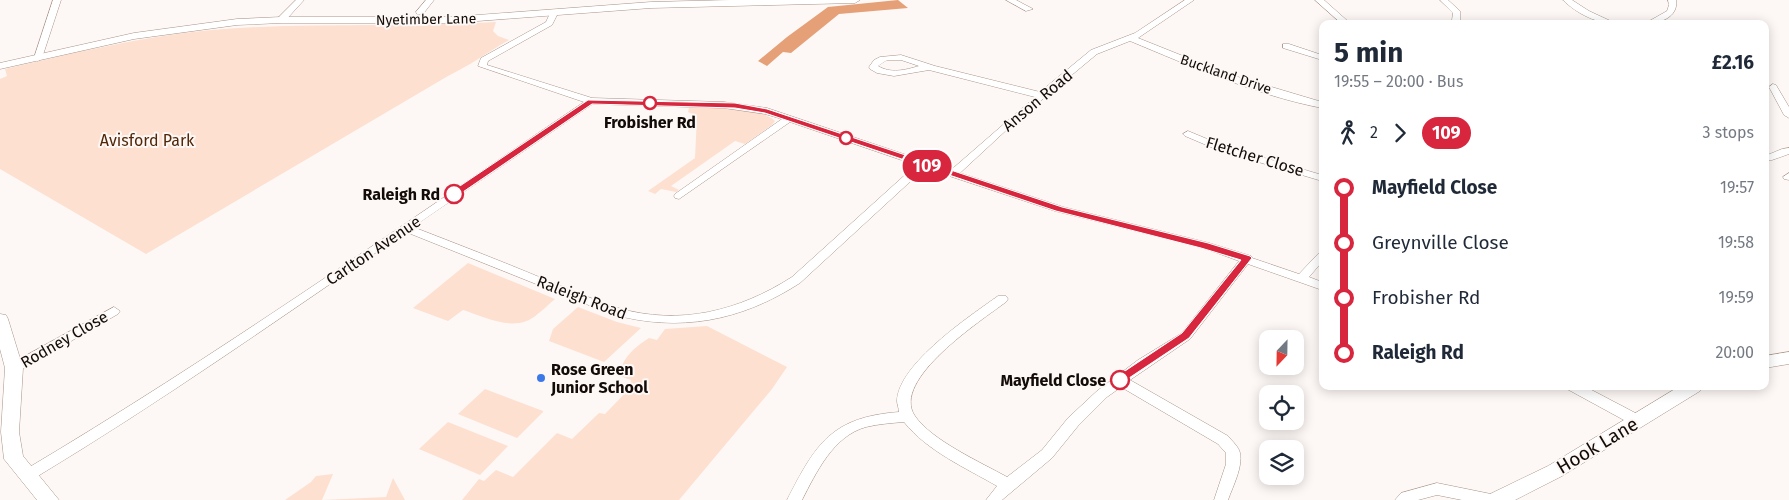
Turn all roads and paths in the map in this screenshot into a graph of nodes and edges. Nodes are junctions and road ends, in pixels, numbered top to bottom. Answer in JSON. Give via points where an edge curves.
{"nodes":[{"id":1,"x":67,"y":0,"type":"edge"},
{"id":2,"x":300,"y":0,"type":"edge"},
{"id":3,"x":430,"y":0,"type":"edge"},
{"id":4,"x":855,"y":0,"type":"edge"},
{"id":5,"x":1010,"y":0,"type":"edge"},
{"id":6,"x":1190,"y":0,"type":"edge"},
{"id":7,"x":1318,"y":0,"type":"edge"},
{"id":8,"x":1444,"y":0,"type":"edge"},
{"id":9,"x":1567,"y":0,"type":"edge"},
{"id":10,"x":1672,"y":0,"type":"edge"},
{"id":11,"x":56,"y":1,"type":"edge"},
{"id":12,"x":831,"y":1,"type":"edge"},
{"id":13,"x":1029,"y":9,"type":"dead end"},
{"id":14,"x":420,"y":12,"type":"dead end"},
{"id":15,"x":554,"y":13,"type":"junction"},
{"id":16,"x":281,"y":20,"type":"junction"},
{"id":17,"x":1342,"y":20,"type":"edge"},
{"id":18,"x":1456,"y":20,"type":"edge"},
{"id":19,"x":1603,"y":20,"type":"edge"},
{"id":20,"x":1657,"y":20,"type":"edge"},
{"id":21,"x":1131,"y":38,"type":"junction"},
{"id":22,"x":1286,"y":46,"type":"dead end"},
{"id":23,"x":1319,"y":57,"type":"edge"},
{"id":24,"x":38,"y":58,"type":"junction"},
{"id":25,"x":0,"y":66,"type":"edge"},
{"id":26,"x":930,"y":67,"type":"junction"},
{"id":27,"x":1773,"y":87,"type":"dead end"},
{"id":28,"x":1042,"y":96,"type":"junction"},
{"id":29,"x":591,"y":102,"type":"junction"},
{"id":30,"x":1784,"y":102,"type":"edge"},
{"id":31,"x":1319,"y":105,"type":"edge"},
{"id":32,"x":1789,"y":115,"type":"edge"},
{"id":33,"x":788,"y":118,"type":"junction"},
{"id":34,"x":1188,"y":134,"type":"dead end"},
{"id":35,"x":1789,"y":151,"type":"edge"},
{"id":36,"x":1769,"y":158,"type":"edge"},
{"id":37,"x":923,"y":164,"type":"junction"},
{"id":38,"x":952,"y":174,"type":"junction"},
{"id":39,"x":1319,"y":177,"type":"edge"},
{"id":40,"x":679,"y":196,"type":"dead end"},
{"id":41,"x":406,"y":228,"type":"junction"},
{"id":42,"x":1247,"y":258,"type":"junction"},
{"id":43,"x":1319,"y":259,"type":"edge"},
{"id":44,"x":1302,"y":278,"type":"junction"},
{"id":45,"x":1319,"y":285,"type":"edge"},
{"id":46,"x":1002,"y":299,"type":"dead end"},
{"id":47,"x":114,"y":311,"type":"dead end"},
{"id":48,"x":0,"y":319,"type":"edge"},
{"id":49,"x":1789,"y":358,"type":"edge"},
{"id":50,"x":1769,"y":361,"type":"edge"},
{"id":51,"x":14,"y":368,"type":"junction"},
{"id":52,"x":1120,"y":380,"type":"junction"},
{"id":53,"x":1580,"y":390,"type":"edge"},
{"id":54,"x":1687,"y":390,"type":"edge"},
{"id":55,"x":907,"y":417,"type":"junction"},
{"id":56,"x":1638,"y":420,"type":"junction"},
{"id":57,"x":5,"y":434,"type":"edge"},
{"id":58,"x":28,"y":475,"type":"junction"},
{"id":59,"x":1008,"y":485,"type":"junction"},
{"id":60,"x":49,"y":500,"type":"edge"},
{"id":61,"x":794,"y":500,"type":"edge"},
{"id":62,"x":993,"y":500,"type":"edge"},
{"id":63,"x":1221,"y":500,"type":"edge"},
{"id":64,"x":1402,"y":500,"type":"edge"},
{"id":65,"x":1492,"y":500,"type":"edge"},
{"id":66,"x":1497,"y":500,"type":"edge"}],
"edges":[{"from":1,"to":11,"type":"street"},
{"from":2,"to":16,"type":"street"},
{"from":3,"to":14,"type":"street"},
{"from":4,"to":12,"type":"street","name":"Nyetimber Lane"},
{"from":5,"to":13,"type":"street"},
{"from":6,"to":21,"type":"street","name":"Anson Road"},
{"from":7,"to":17,"type":"street"},
{"from":8,"to":18,"type":"street","via":[[1457,13]]},
{"from":9,"to":19,"type":"street"},
{"from":10,"to":20,"type":"street","via":[[1672,11]]},
{"from":11,"to":24,"type":"street"},
{"from":12,"to":15,"type":"street","name":"Nyetimber Lane","via":[[651,5]]},
{"from":15,"to":16,"type":"street","name":"Nyetimber Lane","via":[[451,20]]},
{"from":15,"to":29,"type":"street","via":[[549,23],[484,60],[482,66]]},
{"from":16,"to":24,"type":"street","name":"Nyetimber Lane","via":[[174,29]]},
{"from":21,"to":28,"type":"street","name":"Anson Road","via":[[1094,52]]},
{"from":21,"to":31,"type":"street","name":"Buckland Drive","via":[[1206,68]]},
{"from":22,"to":23,"type":"street"},
{"from":24,"to":25,"type":"street","name":"Nyetimber Lane"},
{"from":26,"to":26,"type":"street","via":[[896,57],[880,60],[873,67],[895,74]]},
{"from":26,"to":28,"type":"street"},
{"from":27,"to":30,"type":"street"},
{"from":28,"to":38,"type":"street","name":"Anson Road"},
{"from":29,"to":33,"type":"street","via":[[735,105]]},
{"from":29,"to":41,"type":"street","name":"Carlton Avenue"},
{"from":30,"to":32,"type":"street"},
{"from":33,"to":37,"type":"street"},
{"from":33,"to":40,"type":"street"},
{"from":34,"to":39,"type":"street","name":"Fletcher Close","via":[[1221,148]]},
{"from":35,"to":36,"type":"street"},
{"from":37,"to":38,"type":"street"},
{"from":37,"to":41,"type":"street","name":"Raleigh Road","via":[[796,280],[776,294],[730,312],[693,320],[640,318],[616,311]]},
{"from":38,"to":42,"type":"street","via":[[1059,209]]},
{"from":41,"to":58,"type":"street","name":"Carlton Avenue","via":[[211,359]]},
{"from":42,"to":44,"type":"street"},
{"from":42,"to":52,"type":"street","via":[[1186,336]]},
{"from":43,"to":44,"type":"street"},
{"from":44,"to":45,"type":"street"},
{"from":46,"to":55,"type":"street","via":[[952,336],[913,377],[902,405]]},
{"from":47,"to":51,"type":"street","name":"Rodney Close"},
{"from":48,"to":51,"type":"street"},
{"from":49,"to":50,"type":"street"},
{"from":51,"to":57,"type":"street"},
{"from":52,"to":59,"type":"street","via":[[1073,422],[1048,454]]},
{"from":52,"to":63,"type":"street","via":[[1223,440],[1233,452],[1233,464]]},
{"from":53,"to":56,"type":"street"},
{"from":54,"to":56,"type":"street","name":"Hook Lane"},
{"from":55,"to":59,"type":"street","via":[[945,448]]},
{"from":55,"to":61,"type":"street","via":[[859,424],[833,439]]},
{"from":56,"to":66,"type":"street","name":"Hook Lane","via":[[1555,471]]},
{"from":57,"to":58,"type":"street","via":[[14,459]]},
{"from":58,"to":60,"type":"street"},
{"from":59,"to":62,"type":"street"},
{"from":64,"to":65,"type":"street","via":[[1437,489]]}]}
